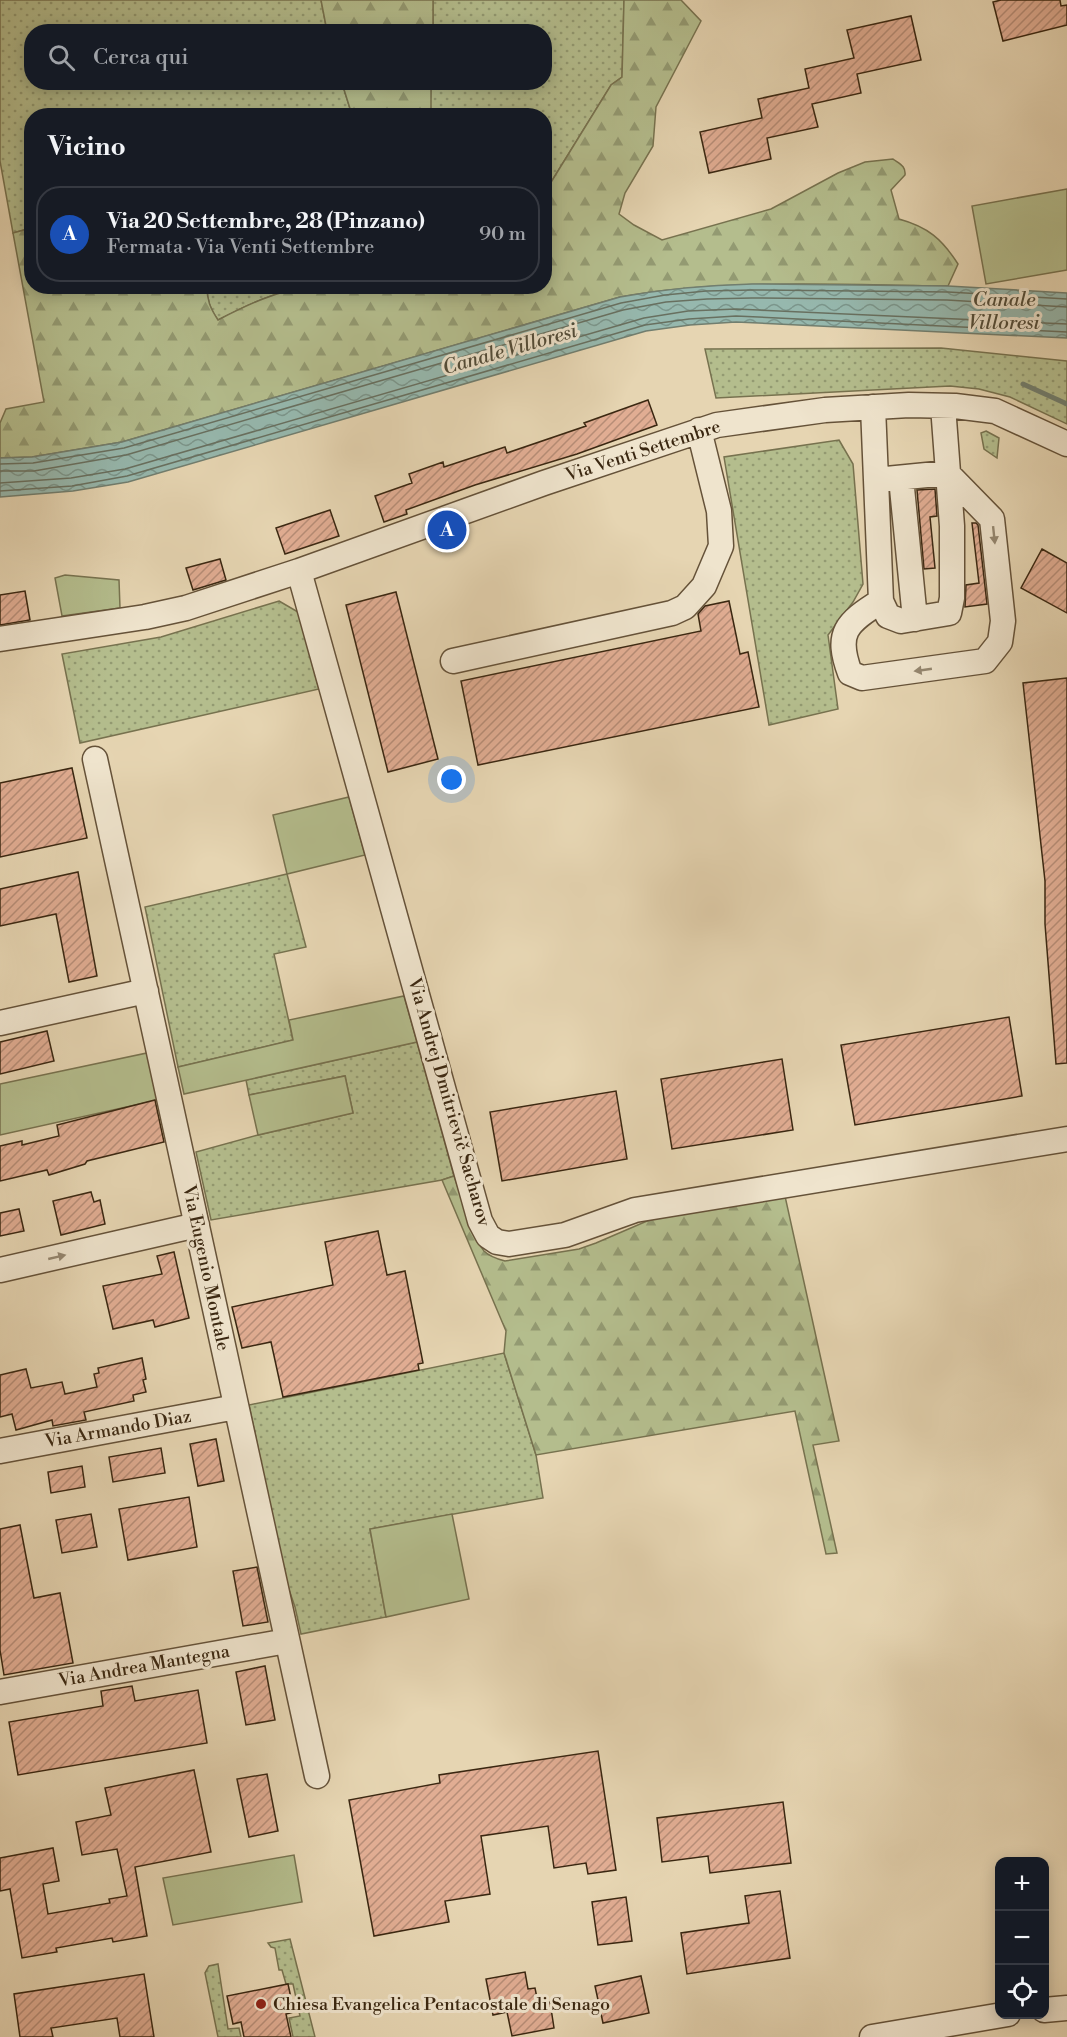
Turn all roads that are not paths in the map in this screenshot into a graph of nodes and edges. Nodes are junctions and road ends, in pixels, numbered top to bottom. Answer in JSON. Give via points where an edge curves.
{"nodes":[{"id":1,"x":943,"y":406,"type":"junction"},
{"id":2,"x":873,"y":407,"type":"junction"},
{"id":3,"x":699,"y":430,"type":"junction"},
{"id":4,"x":1067,"y":444,"type":"edge"},
{"id":5,"x":947,"y":473,"type":"junction"},
{"id":6,"x":901,"y":478,"type":"junction"},
{"id":7,"x":876,"y":480,"type":"junction"},
{"id":8,"x":299,"y":571,"type":"junction"},
{"id":9,"x":881,"y":601,"type":"junction"},
{"id":10,"x":915,"y":619,"type":"junction"},
{"id":11,"x":0,"y":639,"type":"edge"},
{"id":12,"x":453,"y":661,"type":"dead end"},
{"id":13,"x":95,"y":759,"type":"dead end"},
{"id":14,"x":146,"y":991,"type":"junction"},
{"id":15,"x":0,"y":1023,"type":"edge"},
{"id":16,"x":1067,"y":1139,"type":"edge"},
{"id":17,"x":197,"y":1225,"type":"junction"},
{"id":18,"x":0,"y":1270,"type":"edge"},
{"id":19,"x":237,"y":1407,"type":"junction"},
{"id":20,"x":0,"y":1451,"type":"edge"},
{"id":21,"x":287,"y":1641,"type":"junction"},
{"id":22,"x":0,"y":1692,"type":"edge"},
{"id":23,"x":317,"y":1776,"type":"dead end"},
{"id":24,"x":1067,"y":2008,"type":"edge"},
{"id":25,"x":1049,"y":2010,"type":"edge"},
{"id":26,"x":995,"y":2016,"type":"edge"},
{"id":27,"x":872,"y":2037,"type":"edge"}],
"edges":[{"from":1,"to":2,"type":"street","name":"Via Venti Settembre"},
{"from":1,"to":4,"type":"street","name":"Via Venti Settembre","via":[[995,411]]},
{"from":1,"to":5,"type":"street"},
{"from":2,"to":3,"type":"street","name":"Via Venti Settembre","via":[[803,413]]},
{"from":2,"to":7,"type":"street"},
{"from":3,"to":8,"type":"street","name":"Via Venti Settembre"},
{"from":3,"to":12,"type":"street","via":[[719,511],[721,546],[704,586],[685,607]]},
{"from":5,"to":6,"type":"street"},
{"from":5,"to":9,"type":"street","one_way":true,"via":[[992,519],[1003,621],[1000,642],[985,661],[862,678],[850,674],[843,641],[849,625]]},
{"from":5,"to":10,"type":"street","via":[[952,526],[949,613]]},
{"from":6,"to":7,"type":"street"},
{"from":6,"to":10,"type":"street"},
{"from":7,"to":9,"type":"street"},
{"from":8,"to":11,"type":"street","name":"Via Venti Settembre","via":[[145,618]]},
{"from":8,"to":16,"type":"street","name":"Via Andrej Dmitrievič Sacharov","via":[[480,1221],[488,1236],[509,1245],[565,1235],[635,1210]]},
{"from":9,"to":10,"type":"street","via":[[888,616],[901,621]]},
{"from":13,"to":14,"type":"street","name":"Via Eugenio Montale"},
{"from":14,"to":15,"type":"street"},
{"from":14,"to":17,"type":"street","name":"Via Eugenio Montale"},
{"from":18,"to":17,"type":"street","one_way":true},
{"from":17,"to":19,"type":"street","name":"Via Eugenio Montale"},
{"from":19,"to":20,"type":"street","name":"Via Armando Diaz"},
{"from":19,"to":21,"type":"street","name":"Via Eugenio Montale"},
{"from":21,"to":22,"type":"street","name":"Via Andrea Mantegna"},
{"from":21,"to":23,"type":"street","name":"Via Eugenio Montale"},
{"from":24,"to":25,"type":"street"},
{"from":26,"to":27,"type":"street"}]}
